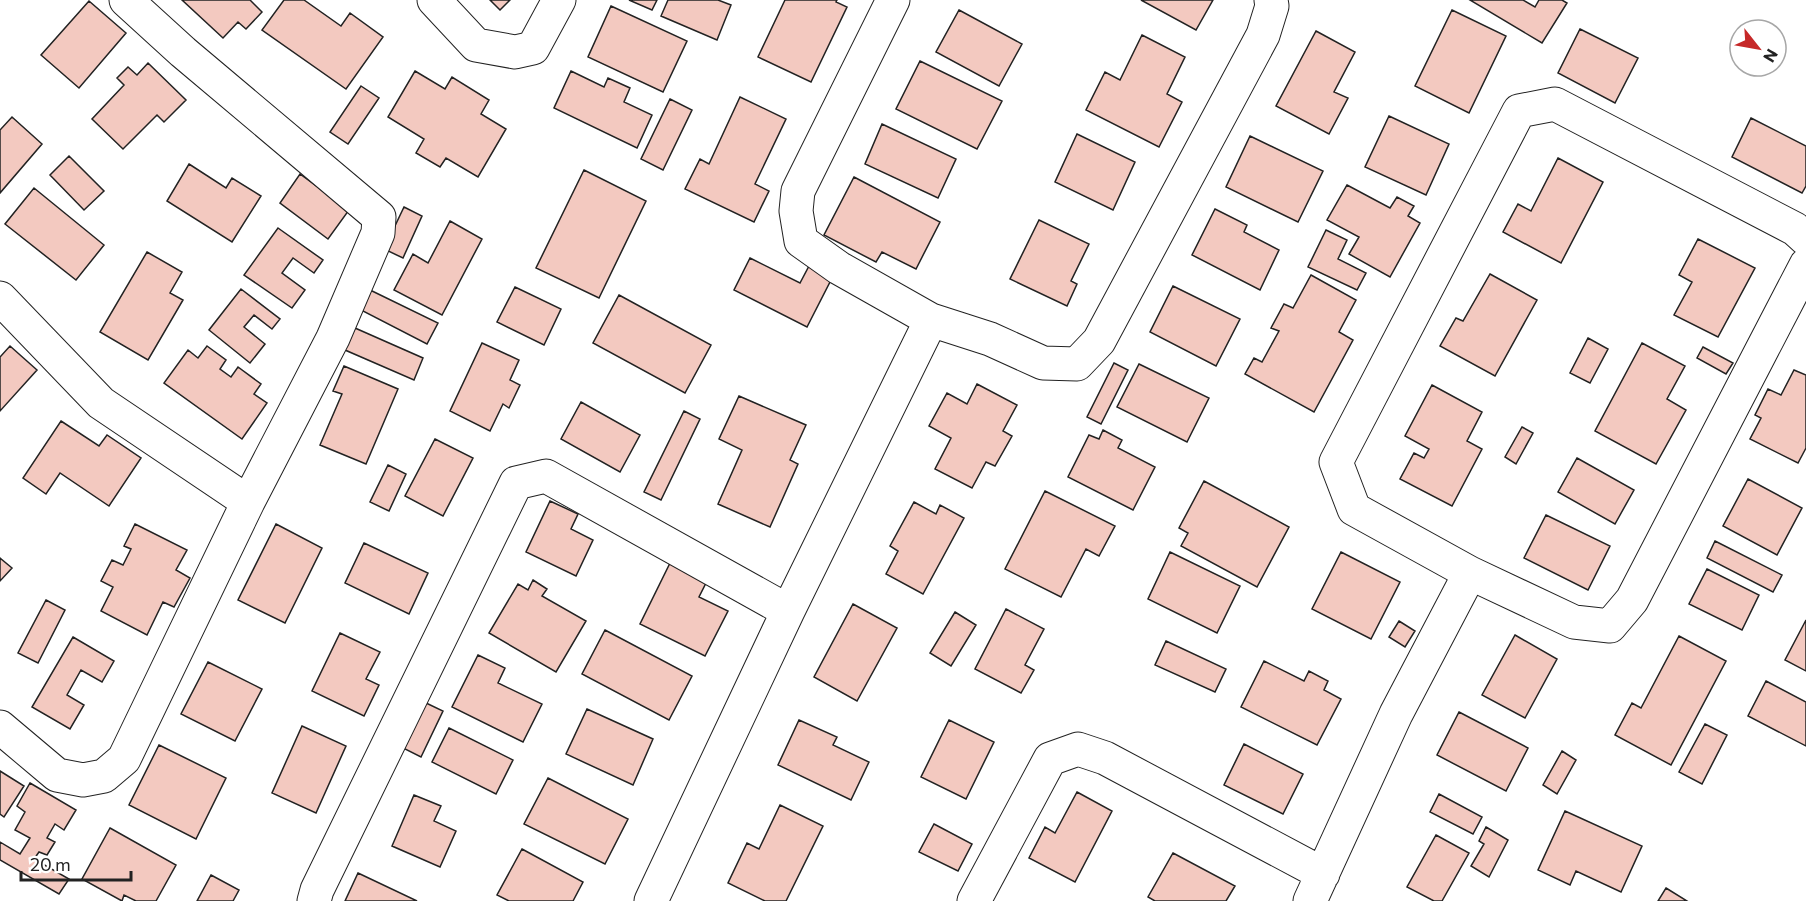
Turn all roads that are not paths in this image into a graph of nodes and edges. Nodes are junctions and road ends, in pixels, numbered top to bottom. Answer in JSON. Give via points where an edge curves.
{"nodes":[{"id":1,"x":126,"y":0,"type":"edge"},
{"id":2,"x":434,"y":0,"type":"edge"},
{"id":3,"x":559,"y":0,"type":"edge"},
{"id":4,"x":893,"y":0,"type":"edge"},
{"id":5,"x":1271,"y":0,"type":"edge"},
{"id":6,"x":1806,"y":239,"type":"edge"},
{"id":7,"x":1806,"y":265,"type":"edge"},
{"id":8,"x":0,"y":298,"type":"edge"},
{"id":9,"x":931,"y":320,"type":"junction"},
{"id":10,"x":248,"y":502,"type":"junction"},
{"id":11,"x":1470,"y":573,"type":"junction"},
{"id":12,"x":788,"y":611,"type":"junction"},
{"id":13,"x":0,"y":727,"type":"edge"},
{"id":14,"x":1317,"y":888,"type":"edge"},
{"id":15,"x":314,"y":901,"type":"edge"},
{"id":16,"x":651,"y":901,"type":"edge"},
{"id":17,"x":974,"y":901,"type":"edge"}],
"edges":[{"from":1,"to":10,"type":"street","via":[[379,217],[378,233],[333,338]]},
{"from":2,"to":3,"type":"street","via":[[476,45],[515,52],[533,48]]},
{"from":4,"to":9,"type":"street","via":[[798,191],[796,211],[801,241],[839,268]]},
{"from":5,"to":9,"type":"street","via":[[1263,35],[1099,340],[1077,364],[1043,363],[990,339]]},
{"from":6,"to":11,"type":"street","via":[[1795,229],[1555,104],[1519,111],[1336,462],[1354,509]]},
{"from":7,"to":11,"type":"street","via":[[1632,600],[1610,626],[1574,622]]},
{"from":8,"to":10,"type":"street","via":[[101,403]]},
{"from":9,"to":12,"type":"street"},
{"from":10,"to":13,"type":"street","via":[[124,759],[104,776],[83,780],[57,775]]},
{"from":11,"to":14,"type":"street","via":[[1396,714]]},
{"from":12,"to":15,"type":"street","via":[[546,476],[516,483]]},
{"from":12,"to":16,"type":"street"},
{"from":14,"to":17,"type":"street","via":[[1105,758],[1078,749],[1050,759]]}]}
